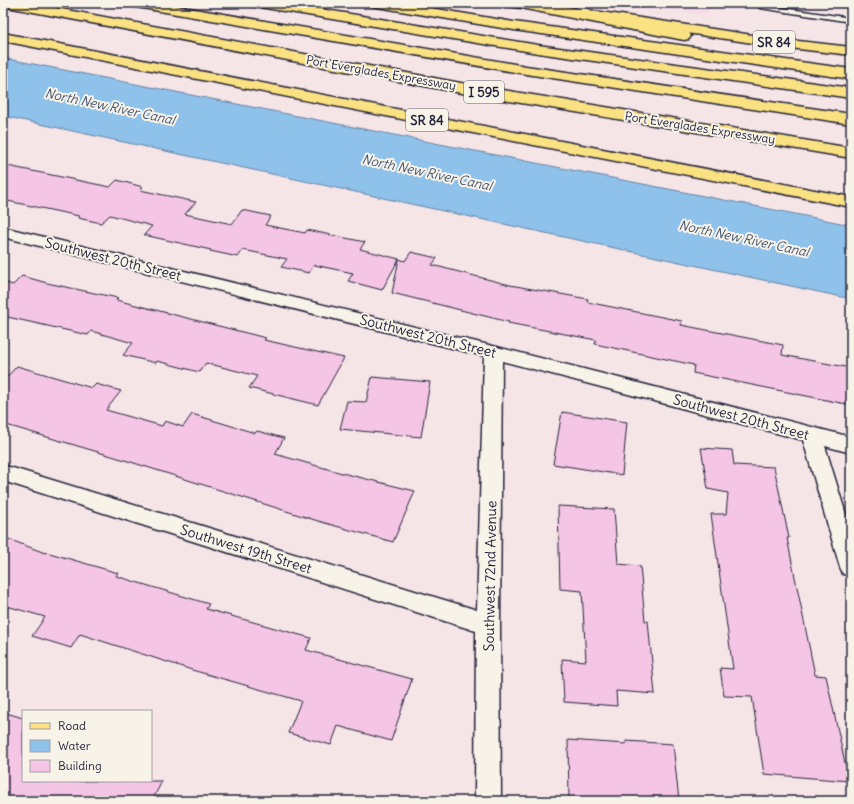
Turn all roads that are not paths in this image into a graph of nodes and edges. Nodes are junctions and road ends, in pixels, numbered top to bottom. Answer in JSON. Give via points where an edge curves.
{"nodes":[{"id":1,"x":6,"y":3,"type":"edge"},
{"id":2,"x":136,"y":3,"type":"edge"},
{"id":3,"x":259,"y":3,"type":"edge"},
{"id":4,"x":377,"y":3,"type":"edge"},
{"id":5,"x":515,"y":3,"type":"edge"},
{"id":6,"x":570,"y":3,"type":"edge"},
{"id":7,"x":536,"y":4,"type":"edge"},
{"id":8,"x":3,"y":7,"type":"edge"},
{"id":9,"x":762,"y":7,"type":"dead end"},
{"id":10,"x":602,"y":16,"type":"junction"},
{"id":11,"x":851,"y":20,"type":"edge"},
{"id":12,"x":117,"y":23,"type":"junction"},
{"id":13,"x":3,"y":37,"type":"edge"},
{"id":14,"x":851,"y":52,"type":"edge"},
{"id":15,"x":851,"y":62,"type":"edge"},
{"id":16,"x":851,"y":74,"type":"edge"},
{"id":17,"x":851,"y":93,"type":"edge"},
{"id":18,"x":851,"y":119,"type":"edge"},
{"id":19,"x":851,"y":153,"type":"edge"},
{"id":20,"x":851,"y":202,"type":"edge"},
{"id":21,"x":3,"y":232,"type":"edge"},
{"id":22,"x":493,"y":352,"type":"junction"},
{"id":23,"x":812,"y":436,"type":"junction"},
{"id":24,"x":851,"y":445,"type":"edge"},
{"id":25,"x":3,"y":473,"type":"edge"},
{"id":26,"x":851,"y":566,"type":"edge"},
{"id":27,"x":488,"y":624,"type":"junction"},
{"id":28,"x":488,"y":801,"type":"edge"}],
"edges":[{"from":1,"to":12,"type":"main road","name":"Port Everglades Expressway","number":"I 595"},
{"from":2,"to":18,"type":"main road","via":[[526,70]]},
{"from":3,"to":17,"type":"main road","via":[[538,49]]},
{"from":4,"to":16,"type":"main road","via":[[522,27]]},
{"from":5,"to":7,"type":"main road","number":"SR 84"},
{"from":6,"to":10,"type":"lane"},
{"from":7,"to":10,"type":"main road","number":"SR 84"},
{"from":7,"to":15,"type":"main road","via":[[660,32]]},
{"from":8,"to":12,"type":"main road"},
{"from":9,"to":11,"type":"lane"},
{"from":10,"to":14,"type":"main road","number":"SR 84"},
{"from":12,"to":19,"type":"main road","name":"Port Everglades Expressway","number":"I 595","via":[[461,88]]},
{"from":13,"to":20,"type":"main road","number":"SR 84"},
{"from":21,"to":22,"type":"street","name":"Southwest 20th Street"},
{"from":22,"to":23,"type":"street","name":"Southwest 20th Street"},
{"from":22,"to":27,"type":"street","name":"Southwest 72nd Avenue"},
{"from":23,"to":24,"type":"street","name":"Southwest 20th Street"},
{"from":23,"to":26,"type":"street"},
{"from":25,"to":27,"type":"street","name":"Southwest 19th Street"},
{"from":27,"to":28,"type":"street","name":"Southwest 72nd Avenue"}]}
